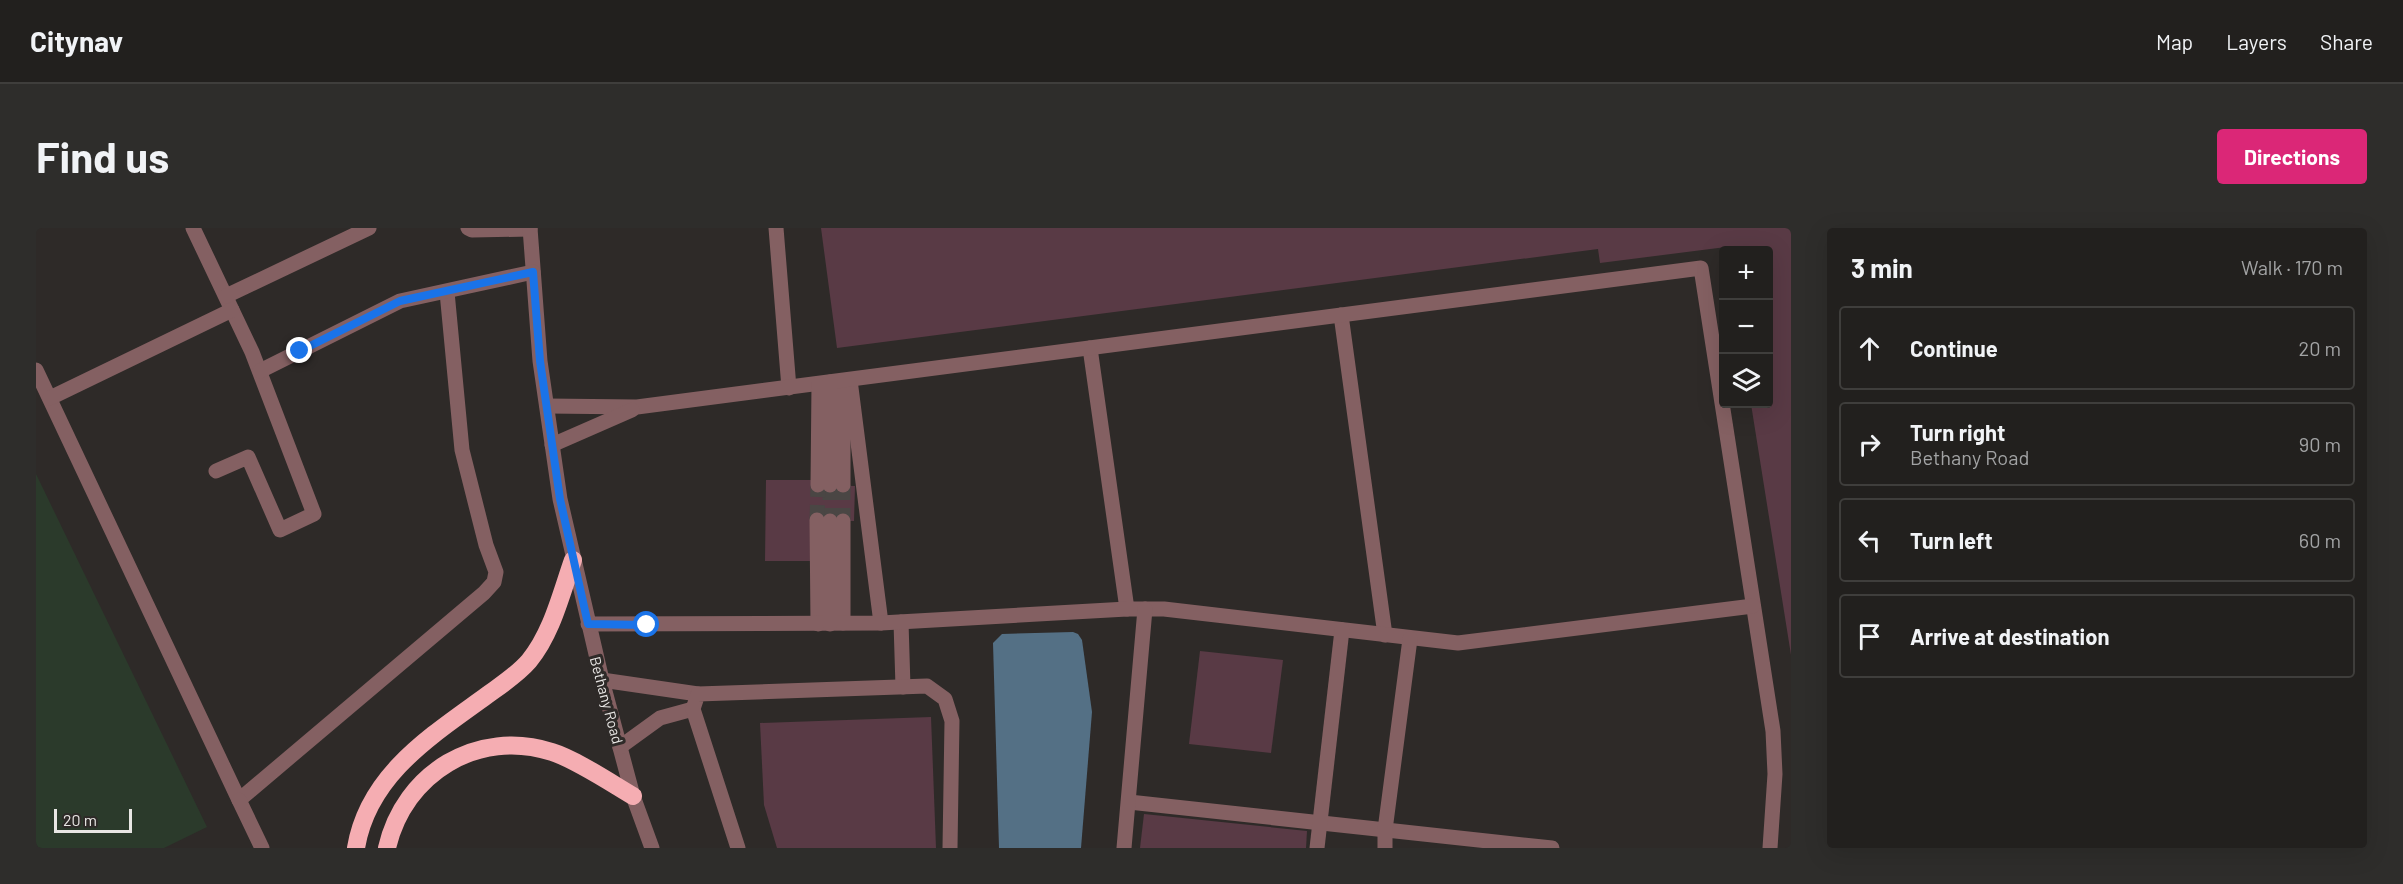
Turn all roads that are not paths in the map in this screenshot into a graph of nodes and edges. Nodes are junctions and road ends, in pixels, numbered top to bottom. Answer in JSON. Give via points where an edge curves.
{"nodes":[{"id":1,"x":193,"y":228,"type":"edge"},
{"id":2,"x":369,"y":228,"type":"edge"},
{"id":3,"x":468,"y":228,"type":"edge"},
{"id":4,"x":530,"y":228,"type":"edge"},
{"id":5,"x":776,"y":228,"type":"edge"},
{"id":6,"x":533,"y":272,"type":"junction"},
{"id":7,"x":447,"y":292,"type":"junction"},
{"id":8,"x":229,"y":303,"type":"junction"},
{"id":9,"x":1341,"y":315,"type":"junction"},
{"id":10,"x":1090,"y":348,"type":"junction"},
{"id":11,"x":36,"y":370,"type":"edge"},
{"id":12,"x":260,"y":371,"type":"junction"},
{"id":13,"x":835,"y":381,"type":"junction"},
{"id":14,"x":789,"y":388,"type":"junction"},
{"id":15,"x":50,"y":399,"type":"junction"},
{"id":16,"x":547,"y":406,"type":"junction"},
{"id":17,"x":638,"y":407,"type":"junction"},
{"id":18,"x":552,"y":445,"type":"junction"},
{"id":19,"x":216,"y":471,"type":"dead end"},
{"id":20,"x":830,"y":521,"type":"tunnel mouth"},
{"id":21,"x":573,"y":560,"type":"junction"},
{"id":22,"x":1753,"y":606,"type":"junction"},
{"id":23,"x":1127,"y":609,"type":"junction"},
{"id":24,"x":1145,"y":609,"type":"junction"},
{"id":25,"x":901,"y":622,"type":"junction"},
{"id":26,"x":830,"y":623,"type":"junction"},
{"id":27,"x":881,"y":623,"type":"junction"},
{"id":28,"x":588,"y":624,"type":"junction"},
{"id":29,"x":1342,"y":630,"type":"junction"},
{"id":30,"x":1385,"y":635,"type":"junction"},
{"id":31,"x":1410,"y":639,"type":"junction"},
{"id":32,"x":602,"y":680,"type":"junction"},
{"id":33,"x":903,"y":687,"type":"junction"},
{"id":34,"x":698,"y":694,"type":"junction"},
{"id":35,"x":693,"y":709,"type":"junction"},
{"id":36,"x":620,"y":747,"type":"junction"},
{"id":37,"x":633,"y":796,"type":"junction"},
{"id":38,"x":239,"y":800,"type":"junction"},
{"id":39,"x":1129,"y":802,"type":"junction"},
{"id":40,"x":1320,"y":823,"type":"junction"},
{"id":41,"x":1385,"y":830,"type":"junction"},
{"id":42,"x":262,"y":848,"type":"edge"},
{"id":43,"x":356,"y":848,"type":"edge"},
{"id":44,"x":387,"y":848,"type":"edge"},
{"id":45,"x":652,"y":848,"type":"edge"},
{"id":46,"x":738,"y":848,"type":"edge"},
{"id":47,"x":951,"y":848,"type":"edge"},
{"id":48,"x":1124,"y":848,"type":"edge"},
{"id":49,"x":1317,"y":848,"type":"edge"},
{"id":50,"x":1385,"y":848,"type":"edge"},
{"id":51,"x":1552,"y":848,"type":"edge"},
{"id":52,"x":1770,"y":848,"type":"edge"}],
"edges":[{"from":1,"to":8,"type":"street"},
{"from":2,"to":8,"type":"street"},
{"from":3,"to":4,"type":"street"},
{"from":4,"to":6,"type":"street","name":"Bethany Road"},
{"from":5,"to":14,"type":"street"},
{"from":6,"to":7,"type":"street"},
{"from":6,"to":16,"type":"street","name":"Bethany Road"},
{"from":7,"to":12,"type":"street","via":[[400,301]]},
{"from":7,"to":38,"type":"street","via":[[462,450],[496,572],[494,582]]},
{"from":8,"to":12,"type":"street"},
{"from":8,"to":15,"type":"street"},
{"from":9,"to":10,"type":"street"},
{"from":9,"to":22,"type":"street","via":[[1701,268]]},
{"from":9,"to":30,"type":"street"},
{"from":10,"to":13,"type":"street"},
{"from":10,"to":23,"type":"street"},
{"from":11,"to":15,"type":"street"},
{"from":12,"to":19,"type":"street","via":[[314,514],[280,530],[248,458]]},
{"from":13,"to":13,"type":"street","via":[[830,485]]},
{"from":13,"to":14,"type":"street"},
{"from":13,"to":27,"type":"street"},
{"from":14,"to":17,"type":"street"},
{"from":15,"to":38,"type":"street"},
{"from":16,"to":17,"type":"street"},
{"from":16,"to":18,"type":"street","name":"Bethany Road"},
{"from":17,"to":18,"type":"street"},
{"from":18,"to":21,"type":"street","name":"Bethany Road"},
{"from":20,"to":26,"type":"street"},
{"from":21,"to":28,"type":"street","name":"Bethany Road"},
{"from":21,"to":43,"type":"highway","via":[[550,626],[536,651],[515,675],[397,766],[369,807]]},
{"from":22,"to":31,"type":"street","via":[[1465,643]]},
{"from":22,"to":52,"type":"street","via":[[1775,753]]},
{"from":23,"to":24,"type":"street"},
{"from":23,"to":25,"type":"street"},
{"from":24,"to":29,"type":"street"},
{"from":24,"to":39,"type":"street"},
{"from":25,"to":27,"type":"street"},
{"from":25,"to":33,"type":"street"},
{"from":26,"to":27,"type":"street"},
{"from":26,"to":28,"type":"street"},
{"from":28,"to":32,"type":"street","name":"Bethany Road"},
{"from":29,"to":30,"type":"street"},
{"from":29,"to":40,"type":"street"},
{"from":30,"to":31,"type":"street"},
{"from":31,"to":41,"type":"street"},
{"from":32,"to":34,"type":"street"},
{"from":32,"to":36,"type":"street","name":"Bethany Road"},
{"from":33,"to":34,"type":"street"},
{"from":33,"to":47,"type":"street","via":[[927,686],[945,699],[952,721]]},
{"from":34,"to":35,"type":"street"},
{"from":35,"to":36,"type":"street","via":[[660,718]]},
{"from":35,"to":46,"type":"street"},
{"from":36,"to":37,"type":"street","name":"Bethany Road"},
{"from":37,"to":44,"type":"highway","via":[[555,752],[531,746],[495,746],[463,755],[424,780],[406,801]]},
{"from":37,"to":45,"type":"street","name":"Bethany Road"},
{"from":38,"to":42,"type":"street"},
{"from":39,"to":40,"type":"street"},
{"from":39,"to":48,"type":"street"},
{"from":40,"to":41,"type":"street"},
{"from":40,"to":49,"type":"street"},
{"from":41,"to":50,"type":"street"},
{"from":41,"to":51,"type":"street"}]}
